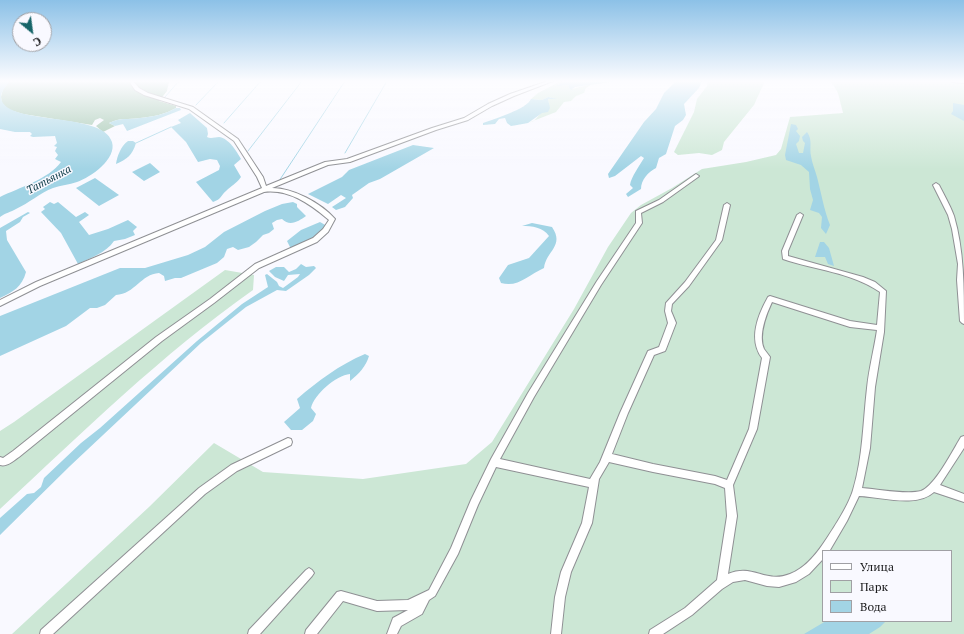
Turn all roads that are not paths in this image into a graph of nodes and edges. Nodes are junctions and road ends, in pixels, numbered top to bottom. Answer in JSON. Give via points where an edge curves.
{"nodes":[{"id":1,"x":195,"y":111,"type":"edge"},
{"id":2,"x":480,"y":111,"type":"edge"},
{"id":3,"x":696,"y":176,"type":"dead end"},
{"id":4,"x":936,"y":185,"type":"dead end"},
{"id":5,"x":265,"y":190,"type":"junction"},
{"id":6,"x":727,"y":205,"type":"dead end"},
{"id":7,"x":800,"y":215,"type":"dead end"},
{"id":8,"x":962,"y":265,"type":"edge"},
{"id":9,"x":0,"y":302,"type":"edge"},
{"id":10,"x":964,"y":321,"type":"edge"},
{"id":11,"x":880,"y":328,"type":"junction"},
{"id":12,"x":964,"y":440,"type":"edge"},
{"id":13,"x":288,"y":442,"type":"dead end"},
{"id":14,"x":606,"y":457,"type":"junction"},
{"id":15,"x":0,"y":461,"type":"edge"},
{"id":16,"x":494,"y":462,"type":"junction"},
{"id":17,"x":594,"y":484,"type":"junction"},
{"id":18,"x":730,"y":485,"type":"junction"},
{"id":19,"x":934,"y":487,"type":"junction"},
{"id":20,"x":857,"y":492,"type":"junction"},
{"id":21,"x":964,"y":498,"type":"edge"},
{"id":22,"x":823,"y":550,"type":"edge"},
{"id":23,"x":822,"y":552,"type":"edge"},
{"id":24,"x":309,"y":573,"type":"dead end"},
{"id":25,"x":722,"y":582,"type":"junction"},
{"id":26,"x":426,"y":596,"type":"junction"},
{"id":27,"x":45,"y":634,"type":"edge"},
{"id":28,"x":253,"y":634,"type":"edge"},
{"id":29,"x":310,"y":634,"type":"edge"},
{"id":30,"x":392,"y":634,"type":"edge"},
{"id":31,"x":556,"y":634,"type":"edge"},
{"id":32,"x":654,"y":634,"type":"edge"}],
"edges":[{"from":1,"to":5,"type":"street","via":[[236,140],[260,177]]},
{"from":2,"to":5,"type":"street","via":[[466,119],[348,161],[327,163]]},
{"from":3,"to":16,"type":"street","via":[[660,201],[638,212],[639,223],[554,355]]},
{"from":4,"to":8,"type":"street","via":[[951,215]]},
{"from":5,"to":9,"type":"street"},
{"from":5,"to":15,"type":"street","via":[[284,191],[296,195],[332,218],[330,224],[315,240],[257,266],[159,339],[16,454],[4,462]]},
{"from":6,"to":14,"type":"street","via":[[719,240],[687,284],[669,303],[668,311],[672,323],[662,349],[651,353]]},
{"from":7,"to":11,"type":"street","via":[[785,251],[785,257],[858,277],[874,284],[883,292]]},
{"from":8,"to":10,"type":"street","via":[[960,280]]},
{"from":11,"to":18,"type":"street","via":[[850,324],[770,299],[762,316],[759,340],[762,353],[766,357],[753,429]]},
{"from":11,"to":20,"type":"street","via":[[871,387],[866,448]]},
{"from":12,"to":19,"type":"street"},
{"from":13,"to":27,"type":"street","via":[[234,468],[202,491]]},
{"from":14,"to":17,"type":"street"},
{"from":14,"to":18,"type":"street"},
{"from":16,"to":17,"type":"street"},
{"from":16,"to":26,"type":"street","via":[[455,551],[432,593]]},
{"from":17,"to":31,"type":"street","via":[[588,523],[566,572]]},
{"from":18,"to":25,"type":"street","via":[[732,516]]},
{"from":19,"to":20,"type":"street","via":[[922,495]]},
{"from":19,"to":21,"type":"street"},
{"from":20,"to":22,"type":"street","via":[[834,536]]},
{"from":23,"to":25,"type":"street","via":[[809,569],[778,583],[746,574],[732,576]]},
{"from":24,"to":28,"type":"street"},
{"from":25,"to":32,"type":"street","via":[[698,604]]},
{"from":26,"to":29,"type":"street","via":[[410,605],[378,606],[341,596]]},
{"from":26,"to":30,"type":"street","via":[[418,610],[397,622]]}]}
